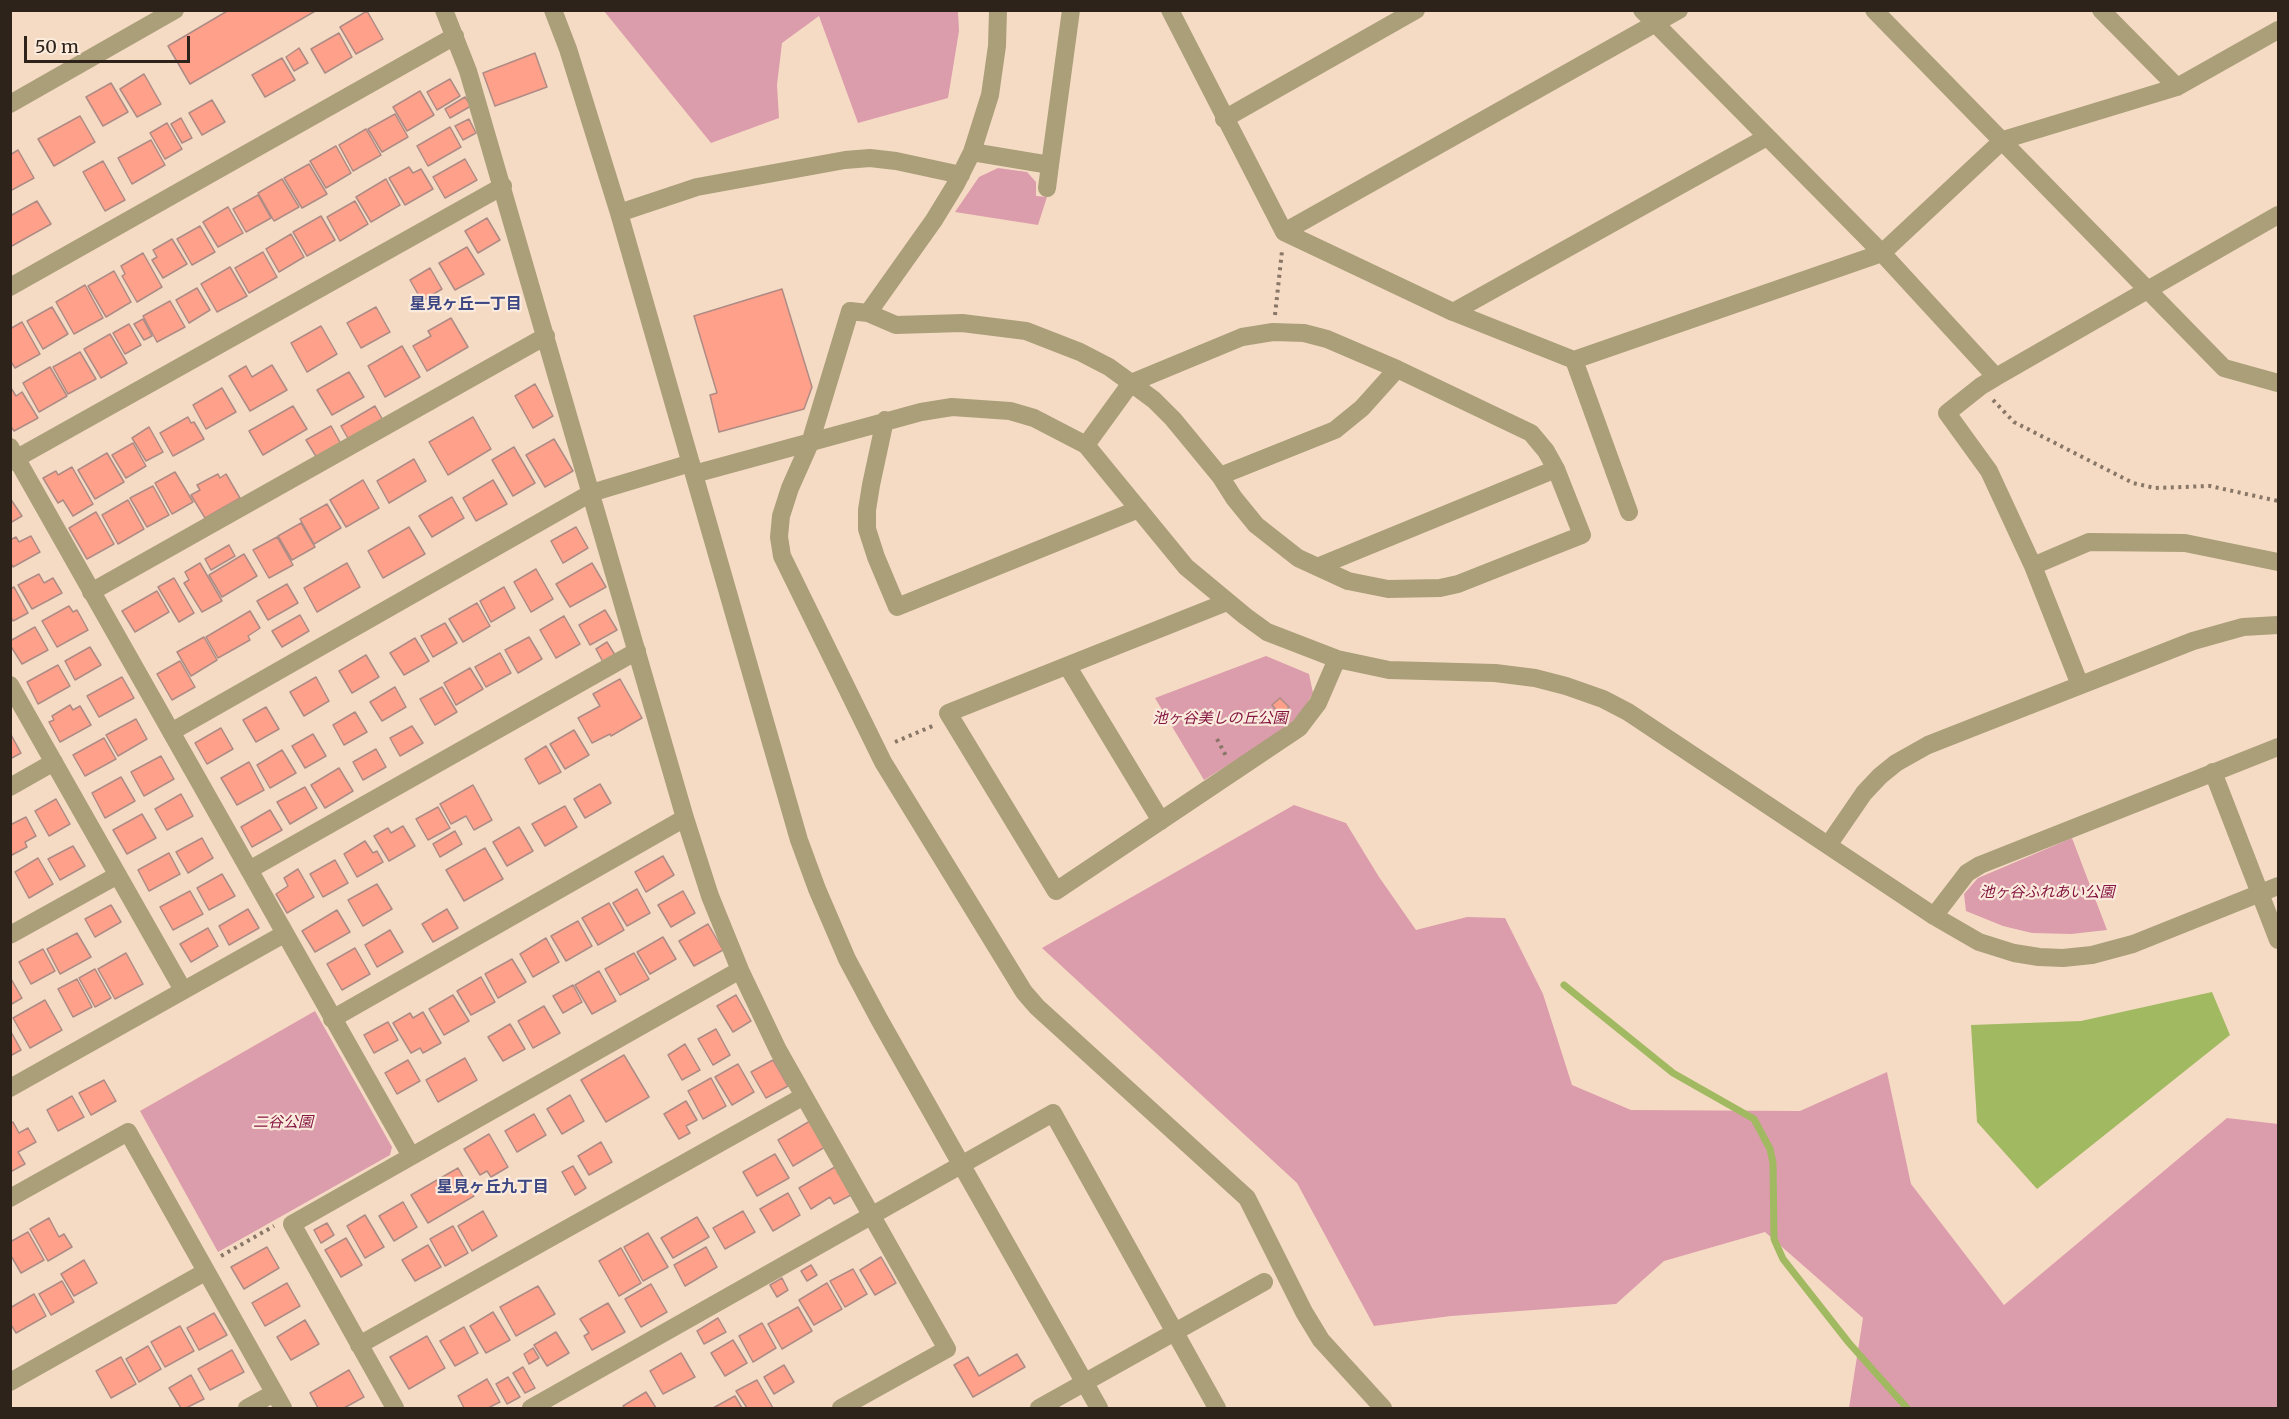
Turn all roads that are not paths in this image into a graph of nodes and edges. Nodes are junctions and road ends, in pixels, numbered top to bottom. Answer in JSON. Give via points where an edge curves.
{"nodes":[{"id":1,"x":175,"y":10,"type":"edge"},
{"id":2,"x":444,"y":10,"type":"edge"},
{"id":3,"x":553,"y":10,"type":"edge"},
{"id":4,"x":998,"y":10,"type":"edge"},
{"id":5,"x":1071,"y":10,"type":"edge"},
{"id":6,"x":1170,"y":10,"type":"edge"},
{"id":7,"x":1416,"y":10,"type":"edge"},
{"id":8,"x":1642,"y":10,"type":"edge"},
{"id":9,"x":1679,"y":10,"type":"edge"},
{"id":10,"x":1874,"y":10,"type":"edge"},
{"id":11,"x":2101,"y":10,"type":"edge"},
{"id":12,"x":1655,"y":24,"type":"junction"},
{"id":13,"x":2278,"y":30,"type":"edge"},
{"id":14,"x":455,"y":36,"type":"junction"},
{"id":15,"x":2177,"y":87,"type":"junction"},
{"id":16,"x":10,"y":104,"type":"edge"},
{"id":17,"x":1224,"y":119,"type":"junction"},
{"id":18,"x":1767,"y":137,"type":"junction"},
{"id":19,"x":2002,"y":140,"type":"junction"},
{"id":20,"x":972,"y":152,"type":"junction"},
{"id":21,"x":1050,"y":165,"type":"junction"},
{"id":22,"x":961,"y":175,"type":"junction"},
{"id":23,"x":503,"y":186,"type":"junction"},
{"id":24,"x":1047,"y":188,"type":"dead end"},
{"id":25,"x":619,"y":213,"type":"junction"},
{"id":26,"x":2278,"y":215,"type":"edge"},
{"id":27,"x":1284,"y":232,"type":"junction"},
{"id":28,"x":1882,"y":253,"type":"junction"},
{"id":29,"x":10,"y":287,"type":"edge"},
{"id":30,"x":2148,"y":289,"type":"junction"},
{"id":31,"x":1453,"y":312,"type":"junction"},
{"id":32,"x":868,"y":313,"type":"junction"},
{"id":33,"x":546,"y":336,"type":"junction"},
{"id":34,"x":1574,"y":360,"type":"junction"},
{"id":35,"x":1397,"y":369,"type":"junction"},
{"id":36,"x":1988,"y":382,"type":"junction"},
{"id":37,"x":1131,"y":383,"type":"junction"},
{"id":38,"x":2278,"y":383,"type":"edge"},
{"id":39,"x":885,"y":420,"type":"junction"},
{"id":40,"x":810,"y":443,"type":"junction"},
{"id":41,"x":1086,"y":445,"type":"junction"},
{"id":42,"x":13,"y":456,"type":"edge"},
{"id":43,"x":693,"y":468,"type":"junction"},
{"id":44,"x":1556,"y":469,"type":"junction"},
{"id":45,"x":1220,"y":476,"type":"junction"},
{"id":46,"x":591,"y":493,"type":"junction"},
{"id":47,"x":1139,"y":509,"type":"junction"},
{"id":48,"x":1629,"y":512,"type":"dead end"},
{"id":49,"x":2278,"y":562,"type":"edge"},
{"id":50,"x":2033,"y":566,"type":"junction"},
{"id":51,"x":1317,"y":567,"type":"junction"},
{"id":52,"x":91,"y":592,"type":"junction"},
{"id":53,"x":1227,"y":602,"type":"junction"},
{"id":54,"x":2278,"y":625,"type":"edge"},
{"id":55,"x":637,"y":651,"type":"junction"},
{"id":56,"x":1337,"y":659,"type":"junction"},
{"id":57,"x":1068,"y":667,"type":"junction"},
{"id":58,"x":10,"y":685,"type":"edge"},
{"id":59,"x":2080,"y":685,"type":"junction"},
{"id":60,"x":171,"y":732,"type":"junction"},
{"id":61,"x":2278,"y":747,"type":"edge"},
{"id":62,"x":54,"y":762,"type":"junction"},
{"id":63,"x":2213,"y":772,"type":"junction"},
{"id":64,"x":10,"y":787,"type":"edge"},
{"id":65,"x":685,"y":818,"type":"junction"},
{"id":66,"x":1161,"y":821,"type":"junction"},
{"id":67,"x":1829,"y":844,"type":"junction"},
{"id":68,"x":249,"y":870,"type":"junction"},
{"id":69,"x":118,"y":875,"type":"junction"},
{"id":70,"x":2278,"y":886,"type":"edge"},
{"id":71,"x":2259,"y":894,"type":"junction"},
{"id":72,"x":1934,"y":916,"type":"junction"},
{"id":73,"x":284,"y":934,"type":"junction"},
{"id":74,"x":10,"y":935,"type":"edge"},
{"id":75,"x":2278,"y":940,"type":"edge"},
{"id":76,"x":740,"y":970,"type":"junction"},
{"id":77,"x":183,"y":990,"type":"junction"},
{"id":78,"x":332,"y":1019,"type":"junction"},
{"id":79,"x":10,"y":1088,"type":"edge"},
{"id":80,"x":804,"y":1096,"type":"junction"},
{"id":81,"x":411,"y":1156,"type":"junction"},
{"id":82,"x":962,"y":1165,"type":"junction"},
{"id":83,"x":10,"y":1198,"type":"edge"},
{"id":84,"x":872,"y":1217,"type":"junction"},
{"id":85,"x":211,"y":1265,"type":"junction"},
{"id":86,"x":1264,"y":1282,"type":"dead end"},
{"id":87,"x":1173,"y":1334,"type":"junction"},
{"id":88,"x":359,"y":1345,"type":"junction"},
{"id":89,"x":10,"y":1382,"type":"edge"},
{"id":90,"x":1085,"y":1382,"type":"junction"},
{"id":91,"x":279,"y":1401,"type":"edge"},
{"id":92,"x":247,"y":1408,"type":"edge"},
{"id":93,"x":395,"y":1408,"type":"edge"},
{"id":94,"x":531,"y":1408,"type":"edge"},
{"id":95,"x":841,"y":1408,"type":"edge"},
{"id":96,"x":1039,"y":1408,"type":"edge"},
{"id":97,"x":1100,"y":1408,"type":"edge"},
{"id":98,"x":1217,"y":1408,"type":"edge"},
{"id":99,"x":1383,"y":1408,"type":"edge"}],
"edges":[{"from":1,"to":16,"type":"street"},
{"from":2,"to":14,"type":"street"},
{"from":3,"to":25,"type":"street"},
{"from":4,"to":20,"type":"street","via":[[990,95]]},
{"from":5,"to":21,"type":"street"},
{"from":6,"to":17,"type":"street"},
{"from":7,"to":17,"type":"street"},
{"from":8,"to":12,"type":"street"},
{"from":9,"to":12,"type":"street"},
{"from":10,"to":19,"type":"street"},
{"from":11,"to":15,"type":"street"},
{"from":12,"to":18,"type":"street"},
{"from":12,"to":27,"type":"street"},
{"from":13,"to":15,"type":"street"},
{"from":14,"to":23,"type":"street"},
{"from":14,"to":29,"type":"street"},
{"from":15,"to":19,"type":"street"},
{"from":17,"to":27,"type":"street"},
{"from":18,"to":28,"type":"street"},
{"from":18,"to":31,"type":"street"},
{"from":19,"to":28,"type":"street"},
{"from":19,"to":30,"type":"street"},
{"from":20,"to":21,"type":"street"},
{"from":20,"to":22,"type":"street"},
{"from":21,"to":24,"type":"street"},
{"from":22,"to":25,"type":"street","via":[[896,161],[845,160],[697,187]]},
{"from":22,"to":32,"type":"street"},
{"from":23,"to":33,"type":"street"},
{"from":23,"to":42,"type":"street"},
{"from":25,"to":43,"type":"street"},
{"from":26,"to":30,"type":"street"},
{"from":27,"to":31,"type":"street"},
{"from":28,"to":34,"type":"street"},
{"from":28,"to":36,"type":"street"},
{"from":30,"to":36,"type":"street"},
{"from":30,"to":38,"type":"street","via":[[2224,368]]},
{"from":31,"to":34,"type":"street"},
{"from":32,"to":37,"type":"street","via":[[896,325],[962,323],[1026,331],[1080,352]]},
{"from":32,"to":40,"type":"street","via":[[850,311]]},
{"from":33,"to":46,"type":"street"},
{"from":33,"to":52,"type":"street"},
{"from":34,"to":48,"type":"street"},
{"from":35,"to":37,"type":"street","via":[[1327,339],[1273,332],[1242,337]]},
{"from":35,"to":44,"type":"street","via":[[1531,433]]},
{"from":35,"to":45,"type":"street","via":[[1362,408],[1335,430]]},
{"from":36,"to":50,"type":"street","via":[[1947,413],[1989,471]]},
{"from":37,"to":41,"type":"street"},
{"from":37,"to":45,"type":"street","via":[[1173,419]]},
{"from":39,"to":40,"type":"street"},
{"from":39,"to":41,"type":"street","via":[[952,407],[1010,411],[1034,418]]},
{"from":39,"to":47,"type":"street","via":[[868,502],[867,529],[897,607]]},
{"from":40,"to":43,"type":"street"},
{"from":40,"to":99,"type":"street","via":[[781,516],[782,556],[883,762],[1024,992],[1247,1198],[1321,1340]]},
{"from":41,"to":47,"type":"street"},
{"from":42,"to":52,"type":"street"},
{"from":43,"to":46,"type":"street"},
{"from":43,"to":82,"type":"street","via":[[799,840],[817,889],[847,959]]},
{"from":44,"to":51,"type":"street"},
{"from":44,"to":51,"type":"street","via":[[1582,535],[1440,588],[1388,589],[1348,581]]},
{"from":45,"to":51,"type":"street","via":[[1256,525],[1298,558]]},
{"from":46,"to":55,"type":"street"},
{"from":46,"to":60,"type":"street"},
{"from":47,"to":53,"type":"street","via":[[1186,567]]},
{"from":49,"to":50,"type":"street","via":[[2186,543],[2089,542]]},
{"from":50,"to":59,"type":"street"},
{"from":52,"to":60,"type":"street"},
{"from":53,"to":56,"type":"street","via":[[1267,632]]},
{"from":53,"to":57,"type":"street"},
{"from":54,"to":59,"type":"street","via":[[2213,634]]},
{"from":55,"to":65,"type":"street"},
{"from":55,"to":68,"type":"street"},
{"from":56,"to":66,"type":"street","via":[[1318,703],[1299,728]]},
{"from":56,"to":67,"type":"street","via":[[1389,670],[1535,678],[1603,699]]},
{"from":57,"to":66,"type":"street"},
{"from":57,"to":66,"type":"street","via":[[948,713],[1056,891]]},
{"from":58,"to":62,"type":"street"},
{"from":59,"to":67,"type":"street","via":[[1928,746],[1896,763],[1863,793]]},
{"from":60,"to":68,"type":"street"},
{"from":61,"to":63,"type":"street"},
{"from":62,"to":64,"type":"street"},
{"from":62,"to":69,"type":"street"},
{"from":63,"to":71,"type":"street"},
{"from":63,"to":72,"type":"street","via":[[1980,865],[1967,873]]},
{"from":65,"to":76,"type":"street","via":[[710,896]]},
{"from":65,"to":78,"type":"street"},
{"from":67,"to":72,"type":"street"},
{"from":68,"to":73,"type":"street"},
{"from":69,"to":74,"type":"street"},
{"from":69,"to":77,"type":"street"},
{"from":70,"to":71,"type":"street"},
{"from":71,"to":72,"type":"street","via":[[2133,944],[2063,958],[1996,948]]},
{"from":71,"to":75,"type":"street"},
{"from":73,"to":77,"type":"street"},
{"from":73,"to":78,"type":"street"},
{"from":76,"to":80,"type":"street"},
{"from":76,"to":81,"type":"street"},
{"from":77,"to":79,"type":"street"},
{"from":78,"to":81,"type":"street"},
{"from":80,"to":84,"type":"street"},
{"from":80,"to":88,"type":"street"},
{"from":81,"to":88,"type":"street","via":[[292,1224]]},
{"from":82,"to":84,"type":"street"},
{"from":82,"to":87,"type":"street","via":[[1053,1113]]},
{"from":82,"to":90,"type":"street"},
{"from":83,"to":85,"type":"street","via":[[128,1132]]},
{"from":84,"to":94,"type":"street"},
{"from":84,"to":95,"type":"street","via":[[947,1349]]},
{"from":85,"to":89,"type":"street"},
{"from":85,"to":91,"type":"street"},
{"from":86,"to":87,"type":"street"},
{"from":87,"to":90,"type":"street"},
{"from":87,"to":98,"type":"street"},
{"from":88,"to":93,"type":"street"},
{"from":90,"to":96,"type":"street"},
{"from":90,"to":97,"type":"street"},
{"from":91,"to":92,"type":"street"}]}
